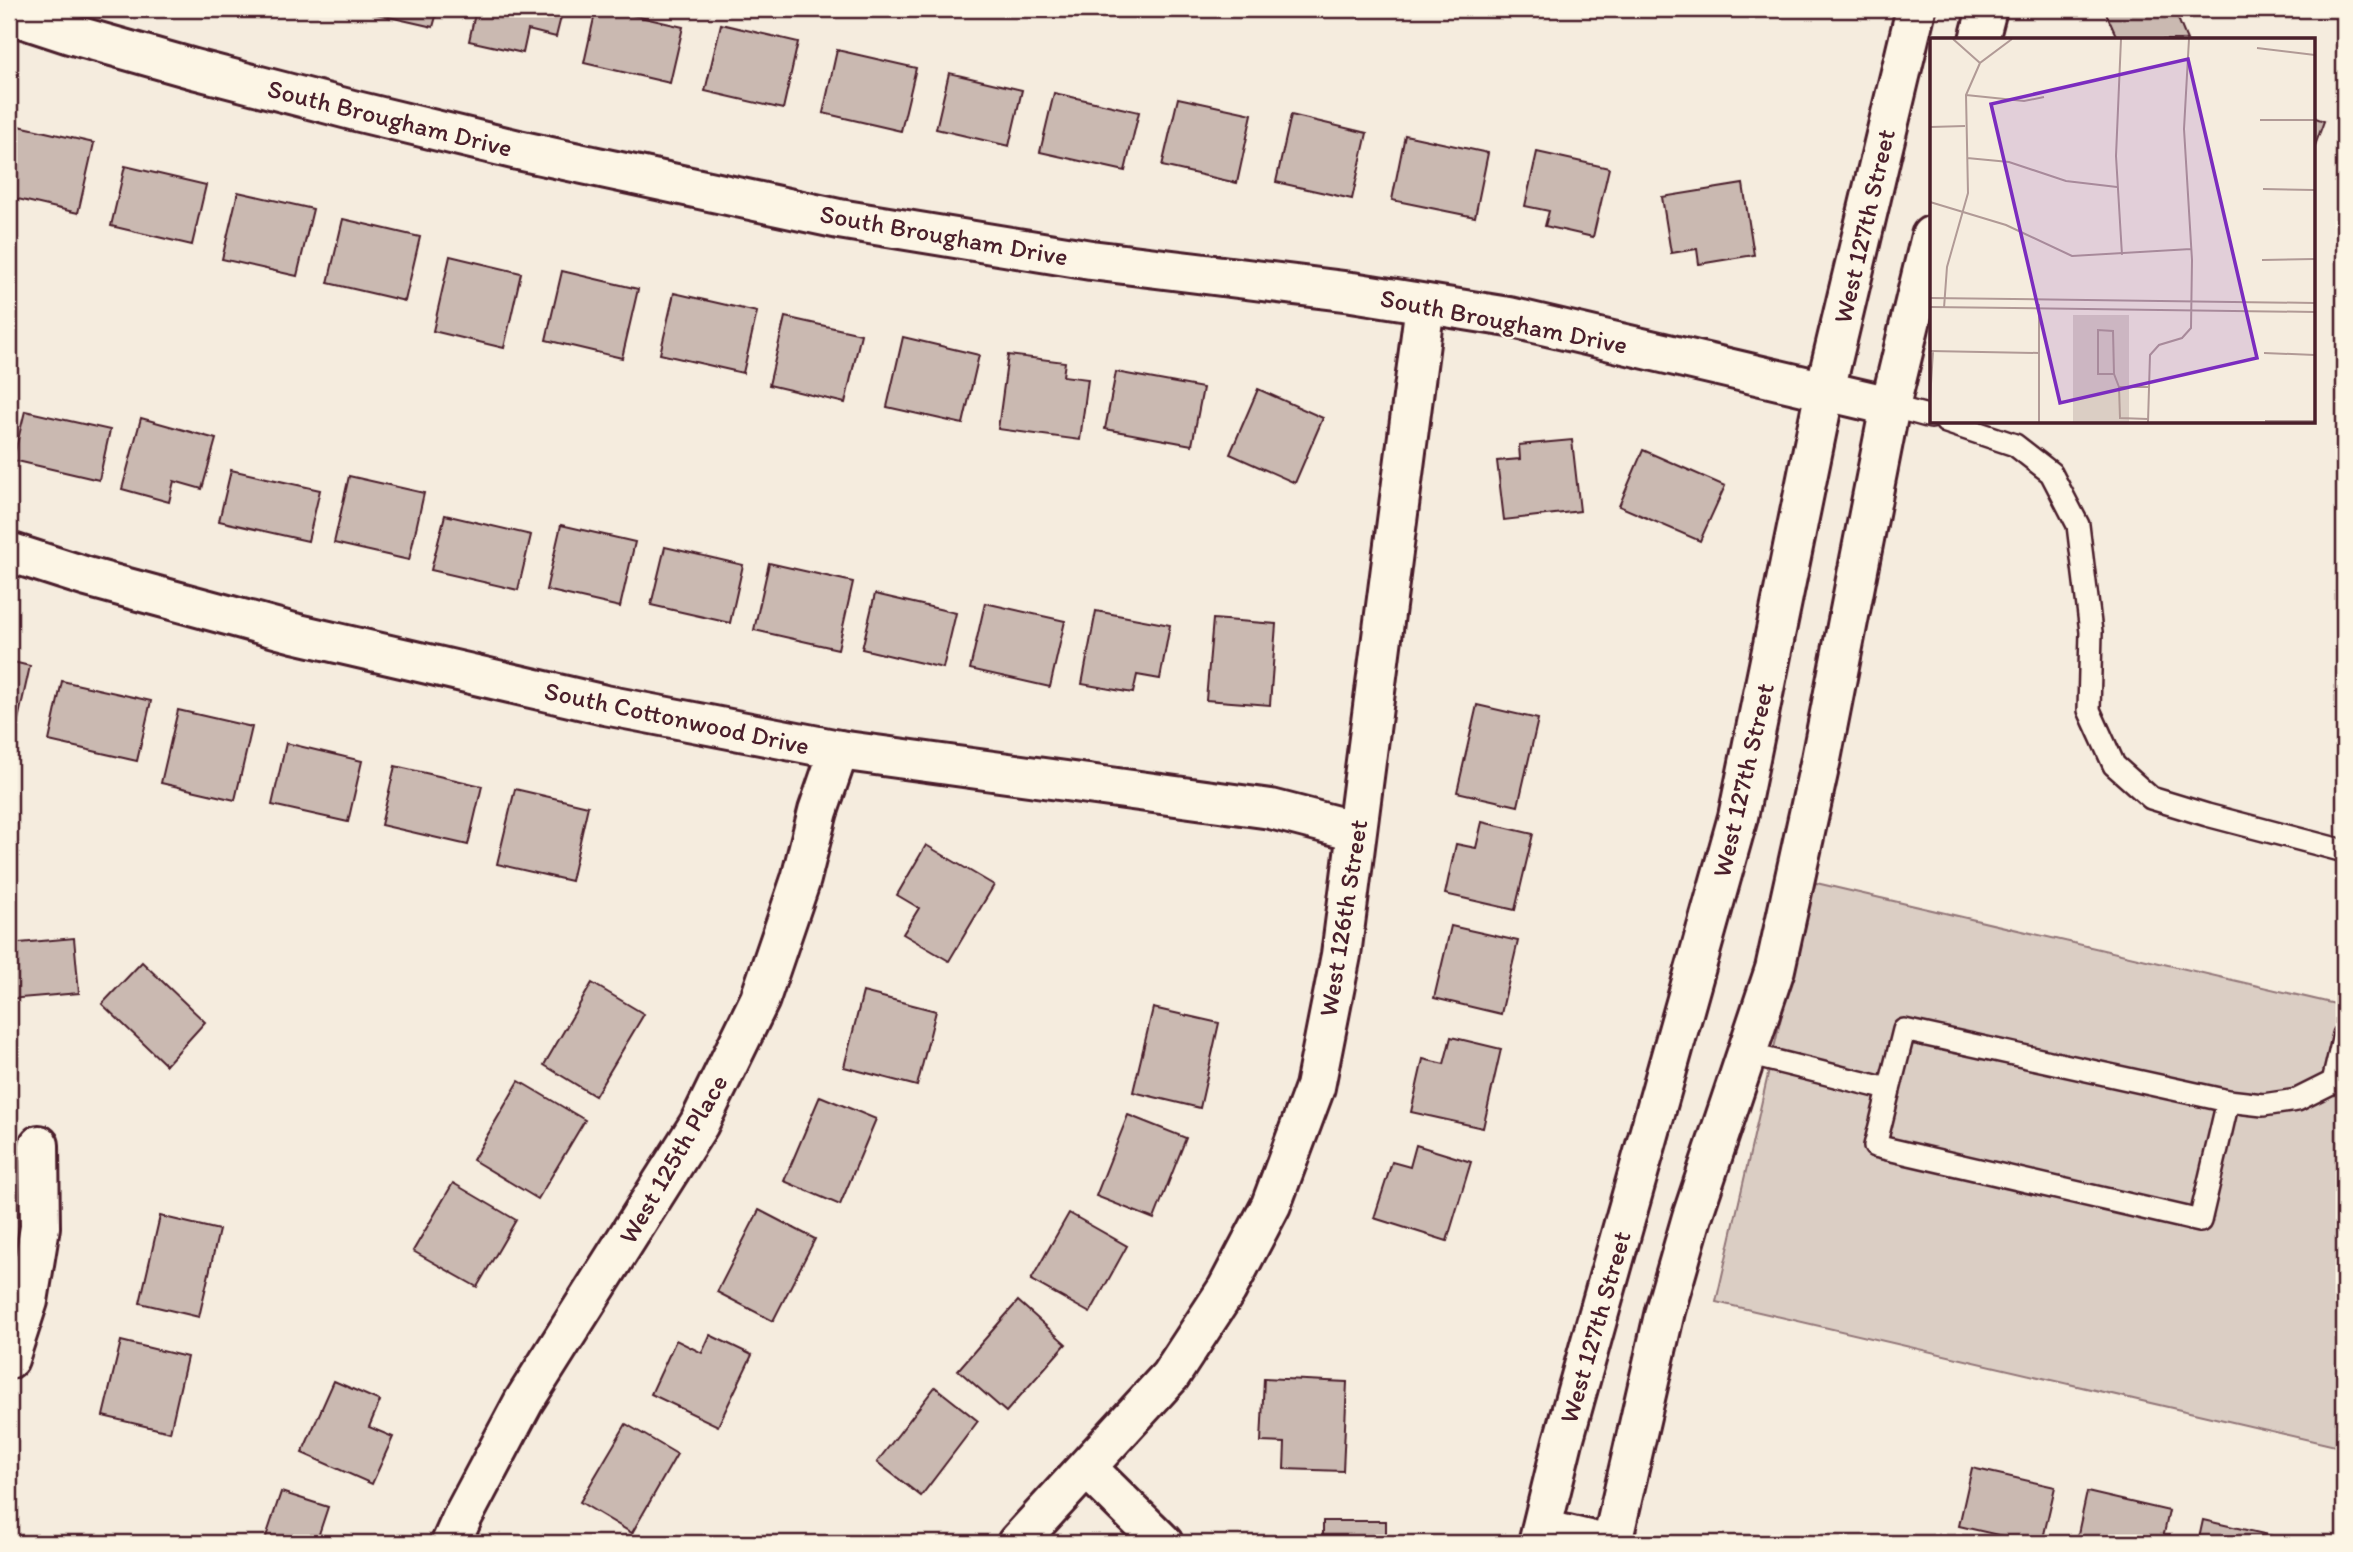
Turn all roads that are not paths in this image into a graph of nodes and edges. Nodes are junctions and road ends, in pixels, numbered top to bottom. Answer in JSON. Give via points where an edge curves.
{"nodes":[{"id":1,"x":1916,"y":9,"type":"edge"},
{"id":2,"x":1987,"y":9,"type":"edge"},
{"id":3,"x":9,"y":14,"type":"edge"},
{"id":4,"x":1980,"y":38,"type":"edge"},
{"id":5,"x":1930,"y":240,"type":"edge"},
{"id":6,"x":1425,"y":304,"type":"junction"},
{"id":7,"x":1825,"y":390,"type":"junction"},
{"id":8,"x":1890,"y":406,"type":"junction"},
{"id":9,"x":1930,"y":417,"type":"edge"},
{"id":10,"x":1952,"y":424,"type":"edge"},
{"id":11,"x":9,"y":552,"type":"edge"},
{"id":12,"x":839,"y":750,"type":"junction"},
{"id":13,"x":1356,"y":831,"type":"junction"},
{"id":14,"x":2344,"y":850,"type":"edge"},
{"id":15,"x":2344,"y":1035,"type":"edge"},
{"id":16,"x":1747,"y":1054,"type":"junction"},
{"id":17,"x":2339,"y":1083,"type":"edge"},
{"id":18,"x":1888,"y":1089,"type":"junction"},
{"id":19,"x":2228,"y":1101,"type":"junction"},
{"id":20,"x":39,"y":1145,"type":"dead end"},
{"id":21,"x":9,"y":1359,"type":"edge"},
{"id":22,"x":1087,"y":1468,"type":"junction"},
{"id":23,"x":1540,"y":1536,"type":"edge"},
{"id":24,"x":451,"y":1543,"type":"edge"},
{"id":25,"x":1017,"y":1543,"type":"edge"},
{"id":26,"x":1163,"y":1543,"type":"edge"},
{"id":27,"x":1601,"y":1543,"type":"edge"},
{"id":28,"x":1612,"y":1543,"type":"edge"}],
"edges":[{"from":1,"to":7,"type":"street","name":"West 127th Street"},
{"from":2,"to":4,"type":"street"},
{"from":3,"to":6,"type":"street","name":"South Brougham Drive","via":[[356,111],[839,219],[1091,260]]},
{"from":5,"to":8,"type":"street"},
{"from":6,"to":7,"type":"street","name":"South Brougham Drive","via":[[1509,317]]},
{"from":6,"to":13,"type":"street","name":"West 126th Street"},
{"from":7,"to":8,"type":"street","name":"South Brougham Drive"},
{"from":7,"to":23,"type":"street","name":"West 127th Street","via":[[1738,817]]},
{"from":8,"to":9,"type":"lane"},
{"from":8,"to":16,"type":"street","via":[[1778,956]]},
{"from":10,"to":14,"type":"lane","via":[[2015,445],[2051,473],[2078,525],[2091,632],[2089,710],[2114,765],[2151,798]]},
{"from":11,"to":12,"type":"street","name":"South Cottonwood Drive","via":[[294,632],[605,705]]},
{"from":12,"to":13,"type":"street","name":"South Cottonwood Drive","via":[[1271,809]]},
{"from":12,"to":24,"type":"street","name":"West 125th Place","via":[[760,999],[705,1111],[524,1401]]},
{"from":13,"to":22,"type":"street","name":"West 126th Street","via":[[1340,955],[1315,1087],[1270,1205],[1227,1289],[1170,1376]]},
{"from":15,"to":17,"type":"lane"},
{"from":16,"to":18,"type":"lane"},
{"from":16,"to":28,"type":"street","via":[[1665,1311]]},
{"from":17,"to":19,"type":"lane","via":[[2297,1100],[2263,1105]]},
{"from":18,"to":19,"type":"lane","via":[[1904,1030]]},
{"from":18,"to":19,"type":"lane","via":[[1874,1146],[2200,1221]]},
{"from":20,"to":21,"type":"street","via":[[40,1227],[28,1301]]},
{"from":22,"to":25,"type":"street","name":"West 126th Street"},
{"from":22,"to":26,"type":"street"},
{"from":23,"to":27,"type":"street"}]}
